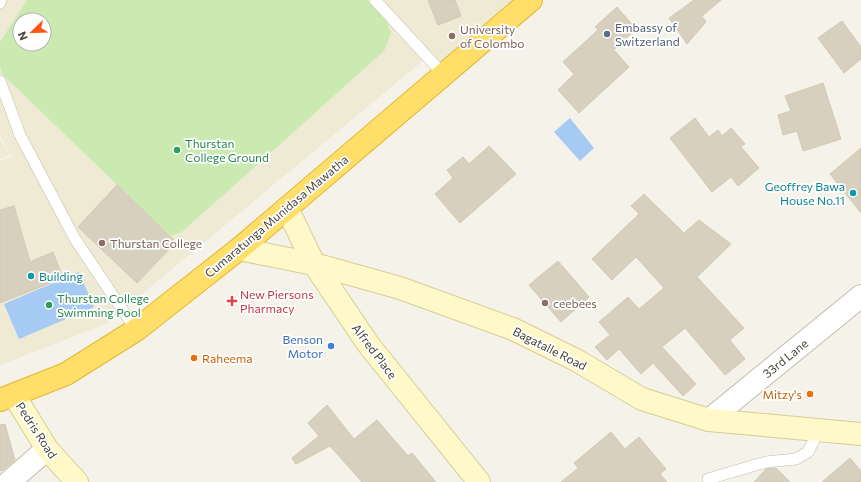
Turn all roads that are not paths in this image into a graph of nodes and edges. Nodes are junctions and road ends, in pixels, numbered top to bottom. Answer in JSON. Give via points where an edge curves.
{"nodes":[{"id":1,"x":1,"y":0,"type":"edge"},
{"id":2,"x":375,"y":0,"type":"edge"},
{"id":3,"x":531,"y":0,"type":"edge"},
{"id":4,"x":0,"y":3,"type":"edge"},
{"id":5,"x":444,"y":75,"type":"junction"},
{"id":6,"x":0,"y":82,"type":"edge"},
{"id":7,"x":287,"y":208,"type":"junction"},
{"id":8,"x":239,"y":249,"type":"junction"},
{"id":9,"x":314,"y":264,"type":"junction"},
{"id":10,"x":861,"y":296,"type":"edge"},
{"id":11,"x":136,"y":330,"type":"junction"},
{"id":12,"x":7,"y":398,"type":"edge"},
{"id":13,"x":710,"y":420,"type":"junction"},
{"id":14,"x":819,"y":430,"type":"junction"},
{"id":15,"x":861,"y":434,"type":"edge"},
{"id":16,"x":47,"y":449,"type":"junction"},
{"id":17,"x":708,"y":479,"type":"dead end"},
{"id":18,"x":475,"y":481,"type":"edge"},
{"id":19,"x":9,"y":482,"type":"edge"},
{"id":20,"x":77,"y":482,"type":"edge"}],
"edges":[{"from":1,"to":4,"type":"lane"},
{"from":2,"to":5,"type":"lane"},
{"from":3,"to":5,"type":"highway","name":"Cumaratunga Munidasa Mawatha"},
{"from":5,"to":7,"type":"highway","name":"Cumaratunga Munidasa Mawatha"},
{"from":6,"to":11,"type":"lane","via":[[20,135],[75,239]]},
{"from":7,"to":8,"type":"highway","name":"Cumaratunga Munidasa Mawatha"},
{"from":7,"to":9,"type":"street","name":"Alfred Place"},
{"from":8,"to":9,"type":"street","name":"Bagatalle Road"},
{"from":8,"to":11,"type":"highway","name":"Cumaratunga Munidasa Mawatha"},
{"from":9,"to":13,"type":"street","name":"Bagatalle Road","via":[[400,288],[513,329],[576,360],[642,399]]},
{"from":9,"to":18,"type":"street","name":"Alfred Place","via":[[368,344]]},
{"from":10,"to":13,"type":"street","name":"33rd Lane"},
{"from":11,"to":12,"type":"highway","name":"Cumaratunga Munidasa Mawatha","via":[[66,374]]},
{"from":12,"to":16,"type":"street","name":"Pedris Road"},
{"from":13,"to":14,"type":"street","name":"Bagatalle Road"},
{"from":14,"to":15,"type":"street","name":"Bagatalle Road"},
{"from":14,"to":17,"type":"lane","via":[[808,452],[796,459],[766,462]]},
{"from":16,"to":19,"type":"street"},
{"from":16,"to":20,"type":"street","name":"Pedris Road"}]}
